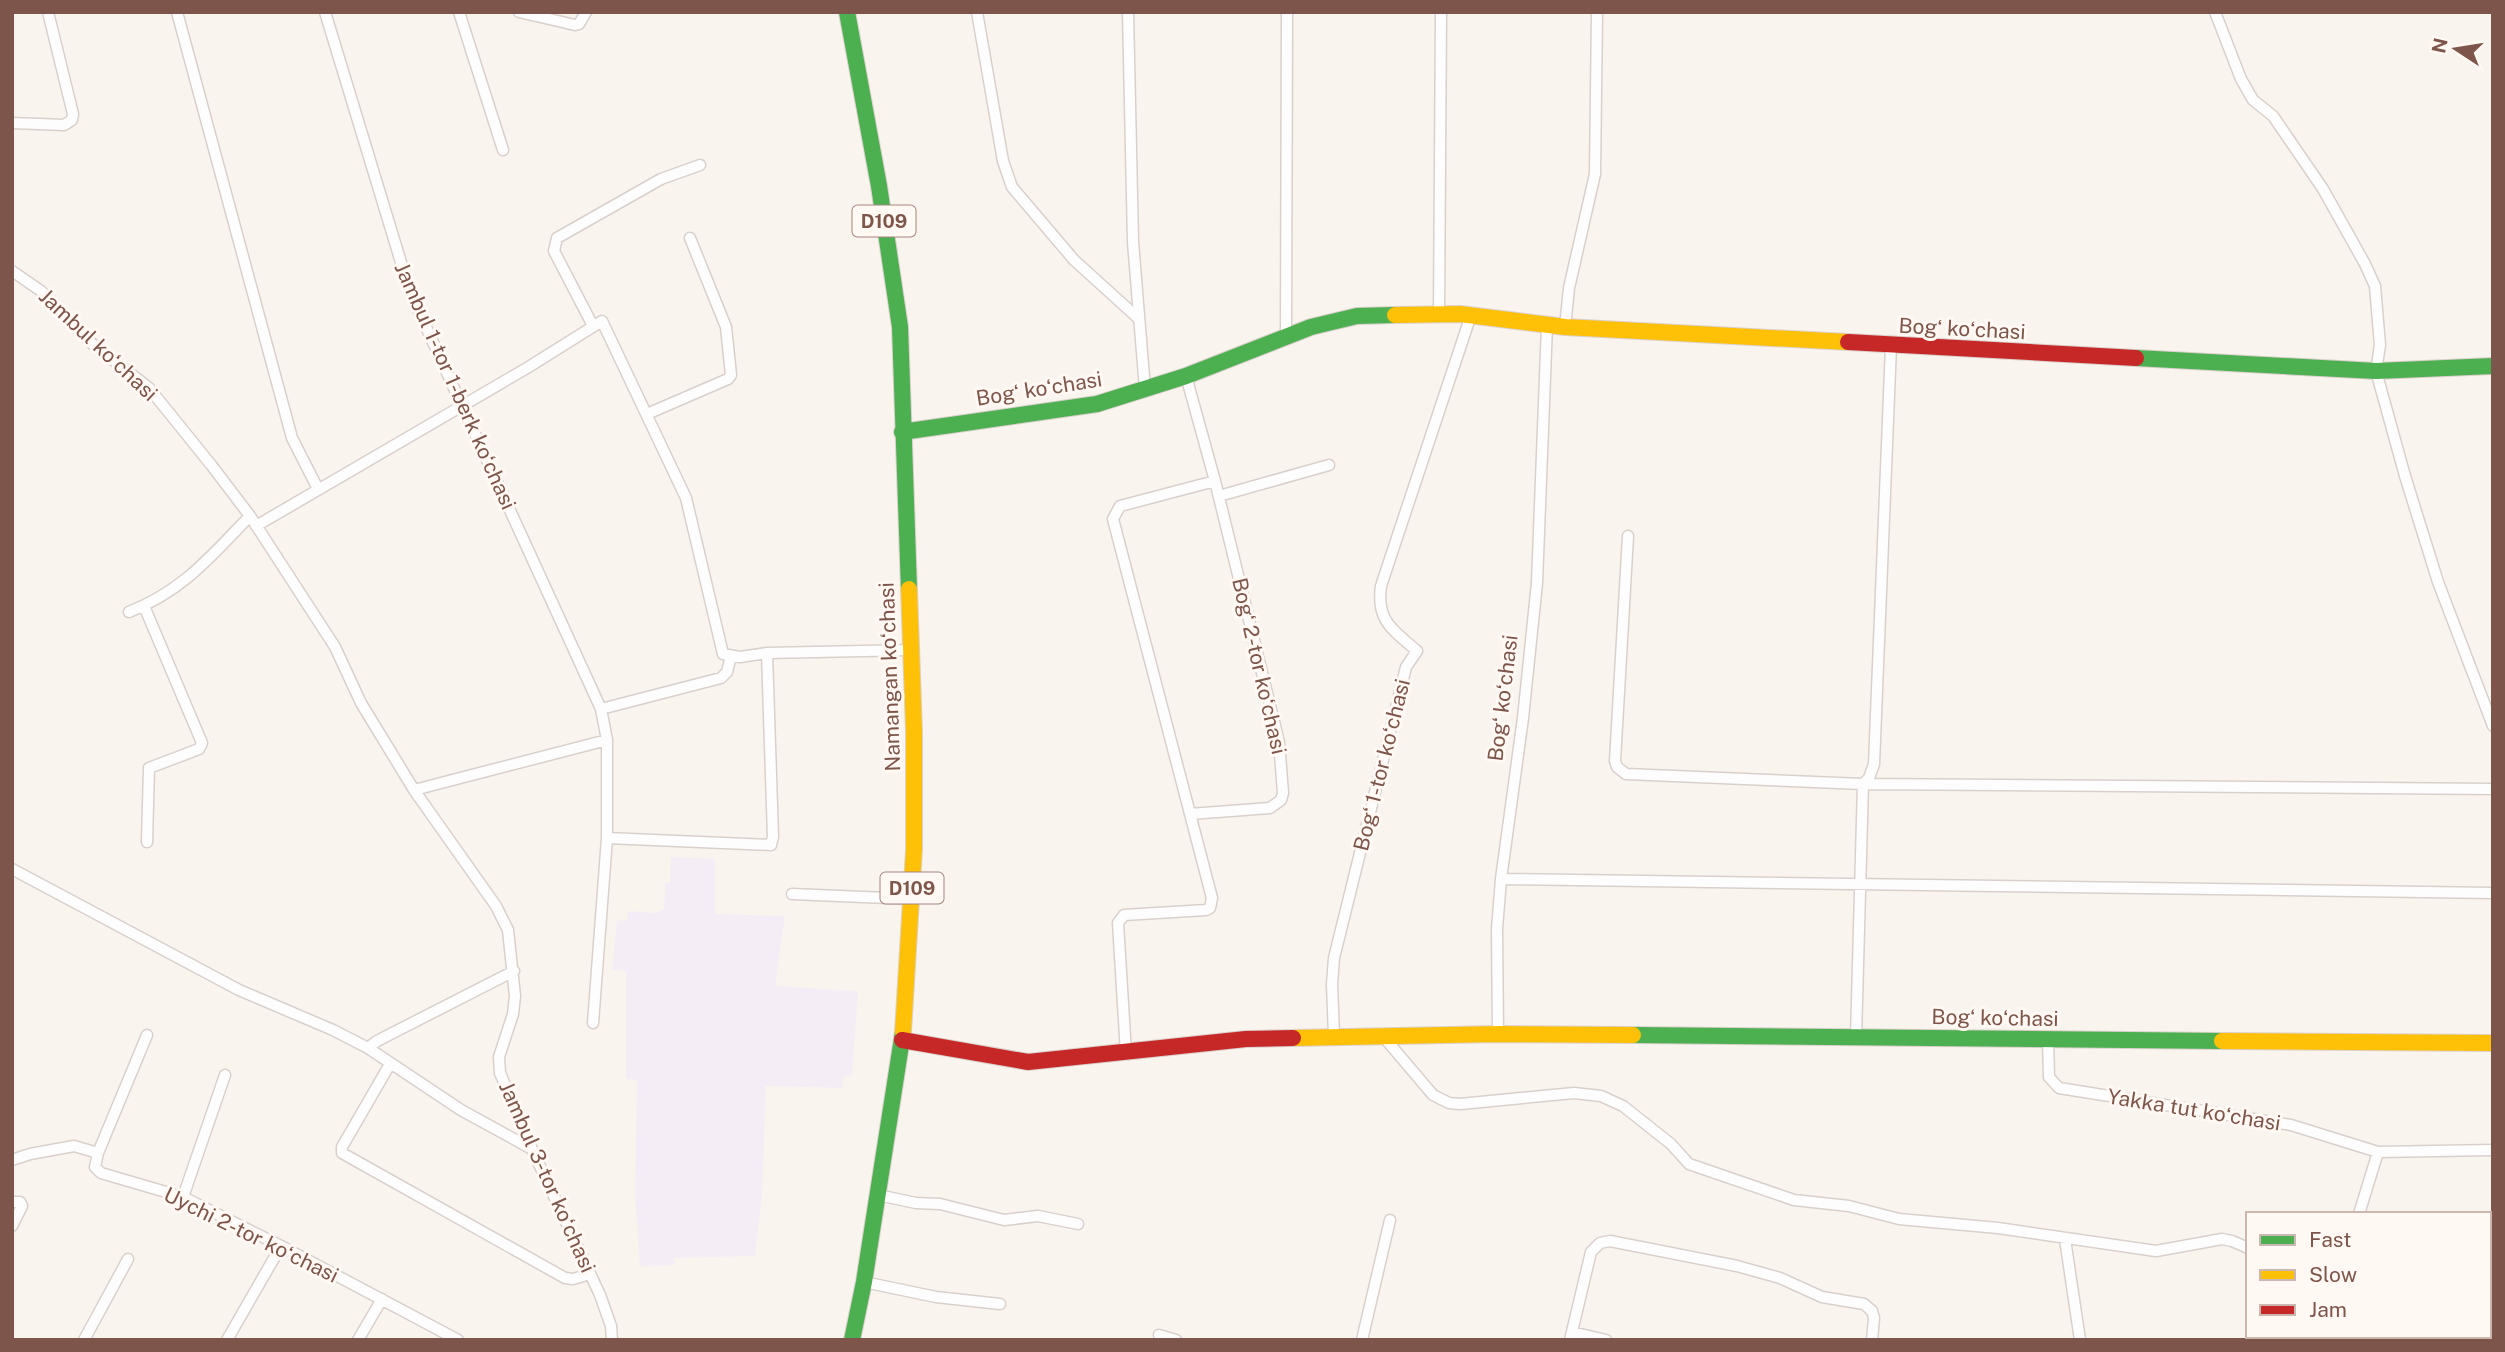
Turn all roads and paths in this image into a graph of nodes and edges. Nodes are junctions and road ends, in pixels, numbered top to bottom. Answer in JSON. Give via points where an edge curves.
{"nodes":[{"id":1,"x":48,"y":12,"type":"edge"},
{"id":2,"x":177,"y":12,"type":"edge"},
{"id":3,"x":325,"y":12,"type":"edge"},
{"id":4,"x":459,"y":12,"type":"edge"},
{"id":5,"x":519,"y":12,"type":"edge"},
{"id":6,"x":586,"y":12,"type":"edge"},
{"id":7,"x":847,"y":12,"type":"edge"},
{"id":8,"x":977,"y":12,"type":"edge"},
{"id":9,"x":1128,"y":12,"type":"edge"},
{"id":10,"x":1287,"y":12,"type":"edge"},
{"id":11,"x":1441,"y":12,"type":"edge"},
{"id":12,"x":1597,"y":12,"type":"edge"},
{"id":13,"x":2215,"y":12,"type":"edge"},
{"id":14,"x":12,"y":123,"type":"edge"},
{"id":15,"x":503,"y":150,"type":"dead end"},
{"id":16,"x":700,"y":165,"type":"dead end"},
{"id":17,"x":690,"y":238,"type":"dead end"},
{"id":18,"x":12,"y":271,"type":"edge"},
{"id":19,"x":1439,"y":314,"type":"junction"},
{"id":20,"x":1471,"y":315,"type":"junction"},
{"id":21,"x":1138,"y":318,"type":"junction"},
{"id":22,"x":1547,"y":325,"type":"junction"},
{"id":23,"x":593,"y":326,"type":"junction"},
{"id":24,"x":1565,"y":327,"type":"junction"},
{"id":25,"x":1286,"y":337,"type":"junction"},
{"id":26,"x":1891,"y":346,"type":"junction"},
{"id":27,"x":2493,"y":366,"type":"edge"},
{"id":28,"x":2375,"y":371,"type":"junction"},
{"id":29,"x":1186,"y":376,"type":"junction"},
{"id":30,"x":1146,"y":389,"type":"junction"},
{"id":31,"x":462,"y":405,"type":"junction"},
{"id":32,"x":647,"y":414,"type":"junction"},
{"id":33,"x":902,"y":432,"type":"junction"},
{"id":34,"x":1329,"y":465,"type":"dead end"},
{"id":35,"x":1215,"y":481,"type":"junction"},
{"id":36,"x":318,"y":489,"type":"junction"},
{"id":37,"x":1219,"y":496,"type":"junction"},
{"id":38,"x":253,"y":521,"type":"junction"},
{"id":39,"x":1628,"y":536,"type":"dead end"},
{"id":40,"x":144,"y":606,"type":"junction"},
{"id":41,"x":129,"y":612,"type":"dead end"},
{"id":42,"x":911,"y":650,"type":"junction"},
{"id":43,"x":767,"y":653,"type":"junction"},
{"id":44,"x":731,"y":656,"type":"junction"},
{"id":45,"x":601,"y":709,"type":"junction"},
{"id":46,"x":2493,"y":726,"type":"edge"},
{"id":47,"x":607,"y":740,"type":"junction"},
{"id":48,"x":1863,"y":784,"type":"junction"},
{"id":49,"x":2493,"y":789,"type":"edge"},
{"id":50,"x":414,"y":790,"type":"junction"},
{"id":51,"x":1190,"y":814,"type":"junction"},
{"id":52,"x":607,"y":838,"type":"junction"},
{"id":53,"x":147,"y":842,"type":"dead end"},
{"id":54,"x":12,"y":869,"type":"edge"},
{"id":55,"x":1501,"y":879,"type":"junction"},
{"id":56,"x":1860,"y":884,"type":"junction"},
{"id":57,"x":2493,"y":893,"type":"edge"},
{"id":58,"x":792,"y":894,"type":"dead end"},
{"id":59,"x":911,"y":899,"type":"junction"},
{"id":60,"x":514,"y":971,"type":"junction"},
{"id":61,"x":593,"y":1023,"type":"dead end"},
{"id":62,"x":1498,"y":1034,"type":"junction"},
{"id":63,"x":147,"y":1035,"type":"dead end"},
{"id":64,"x":1382,"y":1035,"type":"junction"},
{"id":65,"x":1334,"y":1036,"type":"junction"},
{"id":66,"x":1856,"y":1037,"type":"junction"},
{"id":67,"x":902,"y":1040,"type":"junction"},
{"id":68,"x":2048,"y":1040,"type":"junction"},
{"id":69,"x":2493,"y":1043,"type":"edge"},
{"id":70,"x":368,"y":1048,"type":"junction"},
{"id":71,"x":1126,"y":1053,"type":"junction"},
{"id":72,"x":390,"y":1064,"type":"junction"},
{"id":73,"x":225,"y":1075,"type":"dead end"},
{"id":74,"x":532,"y":1149,"type":"junction"},
{"id":75,"x":2493,"y":1150,"type":"edge"},
{"id":76,"x":2378,"y":1152,"type":"junction"},
{"id":77,"x":98,"y":1153,"type":"junction"},
{"id":78,"x":12,"y":1160,"type":"edge"},
{"id":79,"x":878,"y":1195,"type":"junction"},
{"id":80,"x":183,"y":1197,"type":"junction"},
{"id":81,"x":12,"y":1202,"type":"edge"},
{"id":82,"x":2360,"y":1212,"type":"edge"},
{"id":83,"x":1390,"y":1220,"type":"dead end"},
{"id":84,"x":1078,"y":1224,"type":"dead end"},
{"id":85,"x":12,"y":1226,"type":"edge"},
{"id":86,"x":2064,"y":1238,"type":"junction"},
{"id":87,"x":281,"y":1246,"type":"junction"},
{"id":88,"x":2246,"y":1247,"type":"edge"},
{"id":89,"x":128,"y":1259,"type":"dead end"},
{"id":90,"x":590,"y":1274,"type":"junction"},
{"id":91,"x":864,"y":1282,"type":"junction"},
{"id":92,"x":382,"y":1299,"type":"junction"},
{"id":93,"x":1000,"y":1304,"type":"dead end"},
{"id":94,"x":1159,"y":1335,"type":"dead end"},
{"id":95,"x":1571,"y":1336,"type":"edge"},
{"id":96,"x":84,"y":1340,"type":"edge"},
{"id":97,"x":227,"y":1340,"type":"edge"},
{"id":98,"x":358,"y":1340,"type":"edge"},
{"id":99,"x":458,"y":1340,"type":"edge"},
{"id":100,"x":612,"y":1340,"type":"edge"},
{"id":101,"x":852,"y":1340,"type":"edge"},
{"id":102,"x":1176,"y":1340,"type":"edge"},
{"id":103,"x":1362,"y":1340,"type":"edge"},
{"id":104,"x":1606,"y":1340,"type":"edge"},
{"id":105,"x":1872,"y":1340,"type":"edge"},
{"id":106,"x":2080,"y":1340,"type":"edge"}],
"edges":[{"from":1,"to":14,"type":"street","via":[[72,120],[64,125]]},
{"from":2,"to":36,"type":"street","via":[[292,438]]},
{"from":3,"to":31,"type":"street","name":"Jambul 1-tor 1-berk koʻchasi","via":[[401,271]]},
{"from":4,"to":15,"type":"street"},
{"from":5,"to":6,"type":"street","via":[[576,25]]},
{"from":7,"to":33,"type":"street","name":"Namangan koʻchasi","number":"D109","via":[[900,327]]},
{"from":8,"to":21,"type":"street","via":[[1003,160],[1012,187],[1074,260]]},
{"from":9,"to":21,"type":"street"},
{"from":10,"to":25,"type":"street"},
{"from":11,"to":19,"type":"street"},
{"from":12,"to":24,"type":"street","via":[[1595,174],[1569,288]]},
{"from":13,"to":28,"type":"street","via":[[2253,100],[2273,116],[2323,189],[2375,286],[2381,345]]},
{"from":16,"to":23,"type":"street","via":[[661,179],[557,238],[554,251]]},
{"from":17,"to":32,"type":"street","via":[[726,327],[731,375]]},
{"from":18,"to":38,"type":"street","name":"Jambul koʻchasi","via":[[41,291],[90,342],[149,388]]},
{"from":19,"to":20,"type":"street","name":"Bogʻ koʻchasi"},
{"from":19,"to":25,"type":"street","name":"Bogʻ koʻchasi","via":[[1357,316]]},
{"from":20,"to":22,"type":"street","name":"Bogʻ koʻchasi"},
{"from":20,"to":65,"type":"street","name":"Bogʻ 1-tor koʻchasi","via":[[1381,586],[1380,609],[1386,623],[1417,651],[1406,667],[1334,958]]},
{"from":21,"to":30,"type":"street"},
{"from":22,"to":24,"type":"street","name":"Bogʻ koʻchasi"},
{"from":22,"to":55,"type":"street","name":"Bogʻ koʻchasi","via":[[1537,583]]},
{"from":23,"to":31,"type":"street"},
{"from":23,"to":32,"type":"street","via":[[603,321]]},
{"from":24,"to":26,"type":"street","name":"Bogʻ koʻchasi"},
{"from":25,"to":29,"type":"street","name":"Bogʻ koʻchasi"},
{"from":26,"to":28,"type":"street","name":"Bogʻ koʻchasi"},
{"from":26,"to":48,"type":"street","via":[[1874,764]]},
{"from":27,"to":28,"type":"street","name":"Bogʻ koʻchasi"},
{"from":28,"to":46,"type":"street","via":[[2438,582]]},
{"from":29,"to":30,"type":"street","name":"Bogʻ koʻchasi"},
{"from":29,"to":35,"type":"street","name":"Bogʻ 2-tor koʻchasi"},
{"from":30,"to":33,"type":"street","name":"Bogʻ koʻchasi","via":[[1097,404]]},
{"from":31,"to":36,"type":"street"},
{"from":31,"to":45,"type":"street","name":"Jambul 1-tor 1-berk koʻchasi"},
{"from":32,"to":44,"type":"street","via":[[686,498],[723,654]]},
{"from":33,"to":42,"type":"street","name":"Namangan koʻchasi","number":"D109"},
{"from":34,"to":37,"type":"street"},
{"from":35,"to":37,"type":"street","name":"Bogʻ 2-tor koʻchasi"},
{"from":35,"to":51,"type":"street","via":[[1120,506],[1113,519]]},
{"from":36,"to":38,"type":"street"},
{"from":37,"to":51,"type":"street","name":"Bogʻ 2-tor koʻchasi","via":[[1279,741],[1283,793],[1270,808]]},
{"from":38,"to":40,"type":"street","via":[[185,581]]},
{"from":38,"to":50,"type":"street","name":"Jambul koʻchasi","via":[[335,646],[361,703]]},
{"from":39,"to":48,"type":"street","via":[[1617,767],[1633,775]]},
{"from":40,"to":41,"type":"street"},
{"from":40,"to":53,"type":"street","via":[[202,743],[149,768]]},
{"from":42,"to":43,"type":"street"},
{"from":42,"to":59,"type":"street","name":"Namangan koʻchasi","number":"D109"},
{"from":43,"to":44,"type":"street"},
{"from":43,"to":52,"type":"street","via":[[771,845]]},
{"from":44,"to":45,"type":"street","via":[[721,678]]},
{"from":45,"to":47,"type":"street","name":"Jambul 1-tor 1-berk koʻchasi"},
{"from":47,"to":50,"type":"street"},
{"from":47,"to":52,"type":"street"},
{"from":48,"to":49,"type":"street"},
{"from":48,"to":56,"type":"street"},
{"from":50,"to":60,"type":"street","name":"Jambul 3-tor koʻchasi","via":[[496,906],[508,930]]},
{"from":51,"to":71,"type":"street","via":[[1212,903],[1206,910],[1124,915],[1118,923]]},
{"from":52,"to":61,"type":"street"},
{"from":54,"to":70,"type":"street","via":[[239,990]]},
{"from":55,"to":56,"type":"street"},
{"from":55,"to":62,"type":"street","name":"Bogʻ koʻchasi"},
{"from":56,"to":57,"type":"street"},
{"from":56,"to":66,"type":"street"},
{"from":58,"to":59,"type":"street"},
{"from":59,"to":67,"type":"street","name":"Namangan koʻchasi","number":"D109"},
{"from":60,"to":70,"type":"street"},
{"from":60,"to":74,"type":"street","name":"Jambul 3-tor koʻchasi","via":[[514,1005],[499,1057],[500,1073]]},
{"from":62,"to":64,"type":"street","name":"Bogʻ koʻchasi"},
{"from":62,"to":66,"type":"street","name":"Bogʻ koʻchasi"},
{"from":63,"to":77,"type":"street"},
{"from":64,"to":65,"type":"street","name":"Bogʻ koʻchasi"},
{"from":64,"to":86,"type":"street","via":[[1433,1095],[1449,1103],[1574,1093],[1601,1097],[1623,1106],[1689,1164],[1794,1200],[1849,1206],[1899,1219]]},
{"from":65,"to":71,"type":"street","name":"Bogʻ koʻchasi","via":[[1247,1039]]},
{"from":66,"to":68,"type":"street","name":"Bogʻ koʻchasi"},
{"from":67,"to":71,"type":"street","name":"Bogʻ koʻchasi","via":[[1028,1062]]},
{"from":67,"to":79,"type":"street","name":"Namangan koʻchasi","number":"D109"},
{"from":68,"to":69,"type":"street","name":"Bogʻ koʻchasi"},
{"from":68,"to":76,"type":"street","name":"Yakka tut koʻchasi","via":[[2049,1077],[2059,1088],[2291,1125]]},
{"from":70,"to":72,"type":"street"},
{"from":72,"to":74,"type":"street"},
{"from":72,"to":90,"type":"street","via":[[342,1147],[345,1156],[565,1278]]},
{"from":73,"to":80,"type":"street"},
{"from":74,"to":90,"type":"street","name":"Jambul 3-tor koʻchasi"},
{"from":75,"to":76,"type":"street","name":"Yakka tut koʻchasi"},
{"from":76,"to":82,"type":"street"},
{"from":77,"to":78,"type":"street","via":[[74,1146]]},
{"from":77,"to":80,"type":"street","name":"Uychi 2-tor koʻchasi","via":[[95,1167],[101,1173]]},
{"from":79,"to":84,"type":"street","via":[[1003,1220],[1038,1216]]},
{"from":79,"to":91,"type":"street","name":"Namangan koʻchasi","number":"D109"},
{"from":80,"to":87,"type":"street","name":"Uychi 2-tor koʻchasi"},
{"from":81,"to":85,"type":"street","via":[[22,1206]]},
{"from":83,"to":103,"type":"street"},
{"from":86,"to":88,"type":"street","via":[[2156,1251],[2222,1239]]},
{"from":86,"to":106,"type":"street"},
{"from":87,"to":92,"type":"street","name":"Uychi 2-tor koʻchasi"},
{"from":87,"to":97,"type":"street"},
{"from":89,"to":96,"type":"street"},
{"from":90,"to":100,"type":"street","name":"Jambul 3-tor koʻchasi"},
{"from":91,"to":93,"type":"street"},
{"from":91,"to":101,"type":"street","name":"Namangan koʻchasi","number":"D109"},
{"from":92,"to":98,"type":"street"},
{"from":92,"to":99,"type":"street","name":"Uychi 2-tor koʻchasi"},
{"from":94,"to":102,"type":"street"},
{"from":95,"to":104,"type":"street"},
{"from":95,"to":105,"type":"street","via":[[1591,1252],[1610,1241],[1737,1266],[1822,1297],[1864,1304],[1874,1318]]}]}
